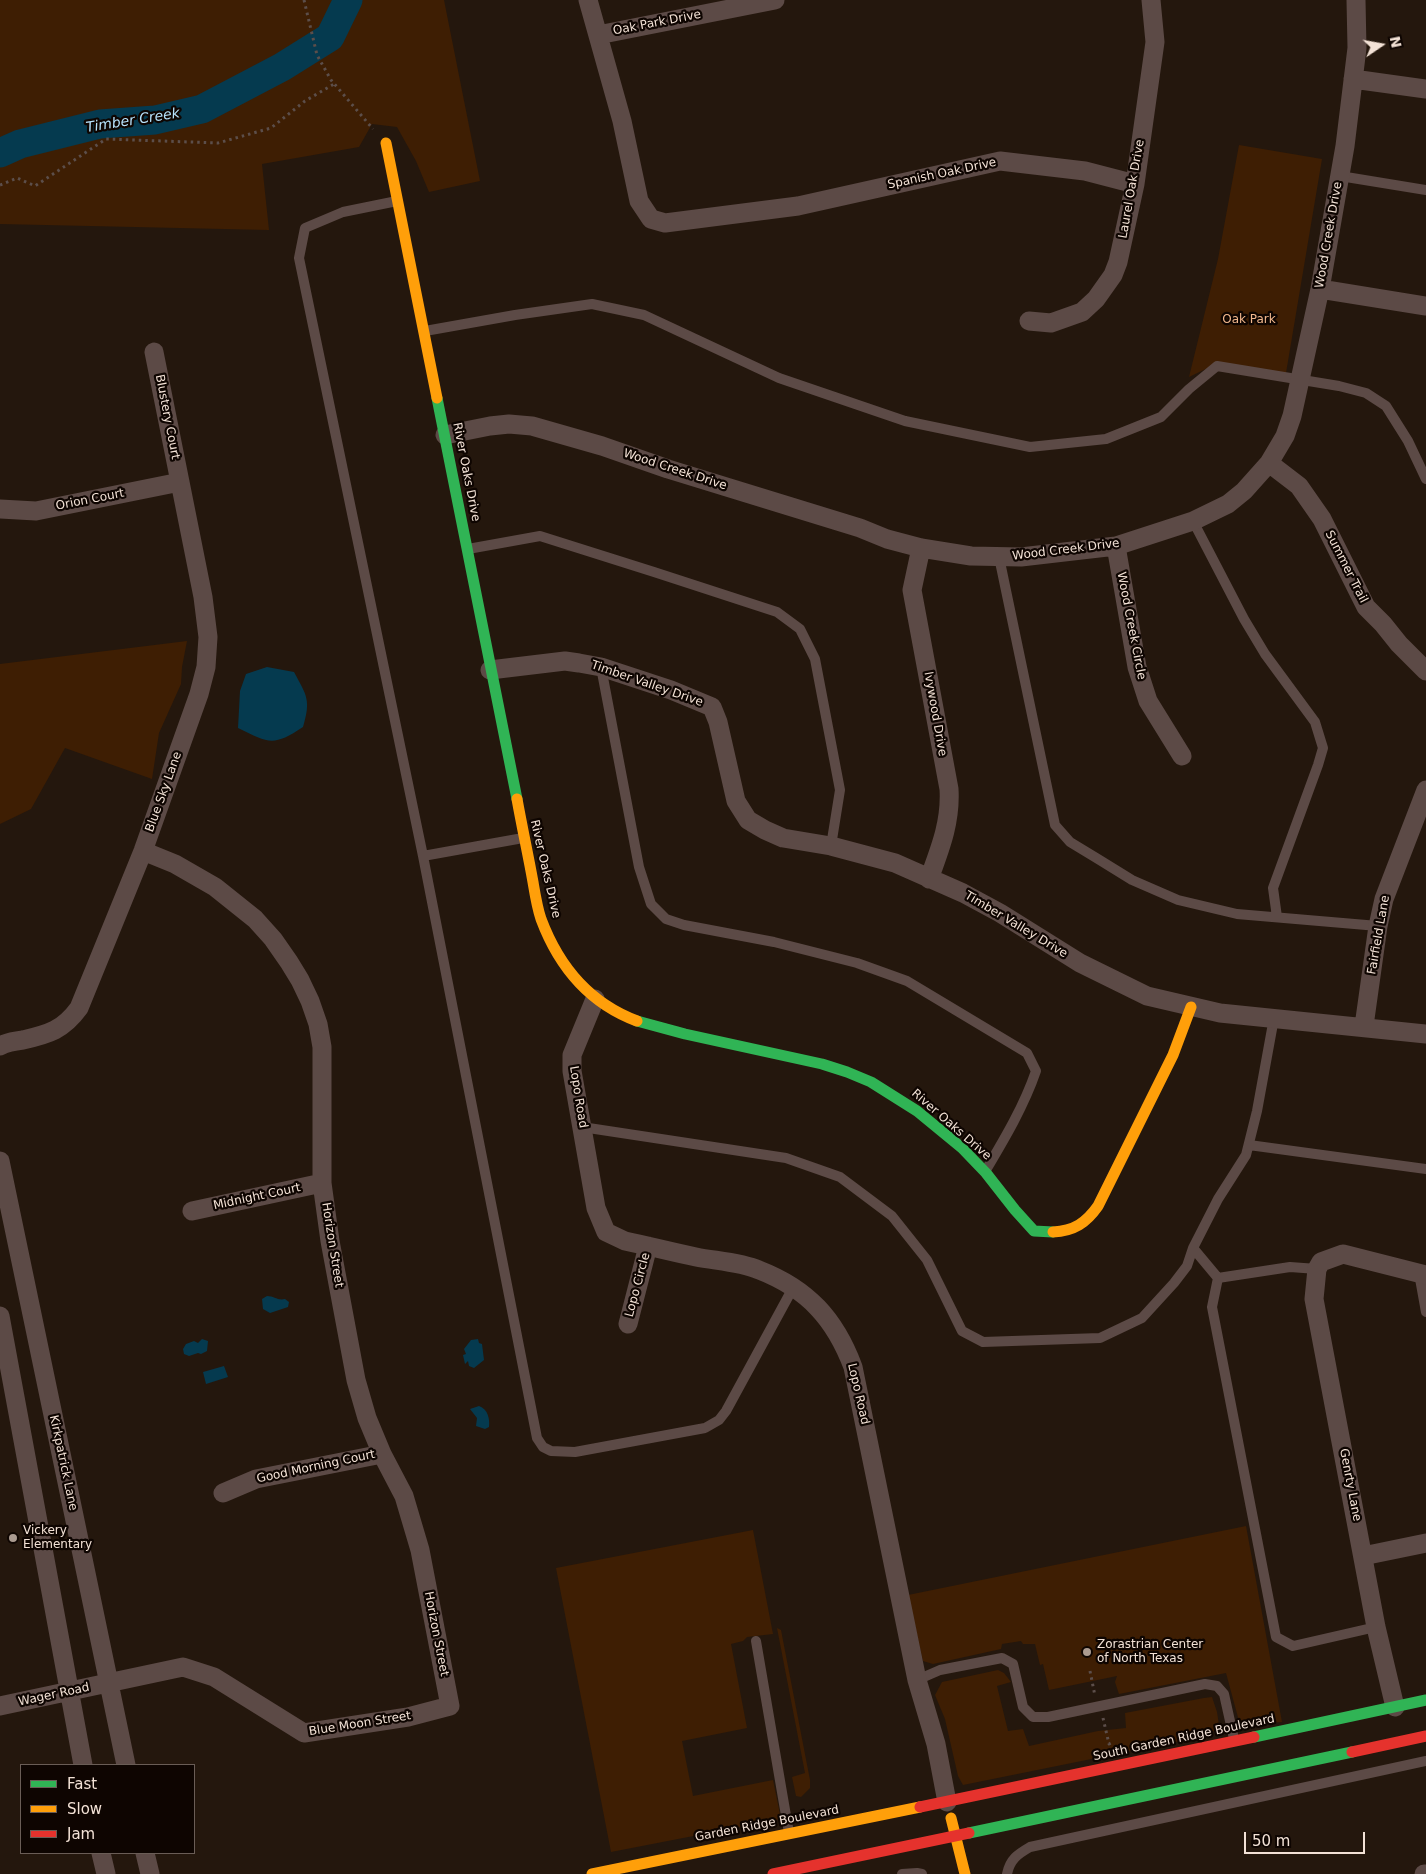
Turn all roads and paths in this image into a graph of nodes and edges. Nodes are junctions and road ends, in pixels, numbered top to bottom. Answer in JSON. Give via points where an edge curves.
{"nodes":[{"id":1,"x":304,"y":0,"type":"edge"},
{"id":2,"x":588,"y":0,"type":"edge"},
{"id":3,"x":775,"y":0,"type":"edge"},
{"id":4,"x":1151,"y":0,"type":"edge"},
{"id":5,"x":1356,"y":0,"type":"edge"},
{"id":6,"x":598,"y":35,"type":"junction"},
{"id":7,"x":1353,"y":79,"type":"junction"},
{"id":8,"x":334,"y":84,"type":"junction"},
{"id":9,"x":1426,"y":89,"type":"edge"},
{"id":10,"x":386,"y":143,"type":"joint"},
{"id":11,"x":1340,"y":176,"type":"junction"},
{"id":12,"x":1135,"y":184,"type":"junction"},
{"id":13,"x":0,"y":185,"type":"edge"},
{"id":14,"x":1426,"y":190,"type":"edge"},
{"id":15,"x":398,"y":201,"type":"junction"},
{"id":16,"x":1320,"y":289,"type":"junction"},
{"id":17,"x":1426,"y":306,"type":"edge"},
{"id":18,"x":1029,"y":320,"type":"dead end"},
{"id":19,"x":424,"y":332,"type":"junction"},
{"id":20,"x":154,"y":352,"type":"dead end"},
{"id":21,"x":1299,"y":380,"type":"junction"},
{"id":22,"x":445,"y":435,"type":"junction"},
{"id":23,"x":1269,"y":463,"type":"junction"},
{"id":24,"x":1426,"y":479,"type":"edge"},
{"id":25,"x":180,"y":482,"type":"junction"},
{"id":26,"x":0,"y":510,"type":"edge"},
{"id":27,"x":1193,"y":521,"type":"junction"},
{"id":28,"x":1116,"y":546,"type":"junction"},
{"id":29,"x":921,"y":548,"type":"junction"},
{"id":30,"x":467,"y":549,"type":"junction"},
{"id":31,"x":999,"y":557,"type":"junction"},
{"id":32,"x":601,"y":667,"type":"junction"},
{"id":33,"x":490,"y":670,"type":"junction"},
{"id":34,"x":1426,"y":671,"type":"edge"},
{"id":35,"x":1182,"y":756,"type":"dead end"},
{"id":36,"x":1426,"y":790,"type":"edge"},
{"id":37,"x":524,"y":838,"type":"junction"},
{"id":38,"x":831,"y":846,"type":"junction"},
{"id":39,"x":143,"y":851,"type":"junction"},
{"id":40,"x":423,"y":856,"type":"junction"},
{"id":41,"x":929,"y":879,"type":"junction"},
{"id":42,"x":1277,"y":917,"type":"junction"},
{"id":43,"x":1378,"y":926,"type":"junction"},
{"id":44,"x":595,"y":999,"type":"junction"},
{"id":45,"x":1191,"y":1007,"type":"junction"},
{"id":46,"x":1274,"y":1018,"type":"junction"},
{"id":47,"x":1364,"y":1026,"type":"junction"},
{"id":48,"x":1426,"y":1034,"type":"edge"},
{"id":49,"x":1,"y":1044,"type":"edge"},
{"id":50,"x":582,"y":1127,"type":"junction"},
{"id":51,"x":1249,"y":1145,"type":"junction"},
{"id":52,"x":0,"y":1161,"type":"edge"},
{"id":53,"x":1426,"y":1169,"type":"edge"},
{"id":54,"x":985,"y":1172,"type":"junction"},
{"id":55,"x":322,"y":1183,"type":"junction"},
{"id":56,"x":192,"y":1212,"type":"dead end"},
{"id":57,"x":648,"y":1246,"type":"junction"},
{"id":58,"x":1193,"y":1248,"type":"junction"},
{"id":59,"x":1319,"y":1266,"type":"junction"},
{"id":60,"x":1423,"y":1274,"type":"edge"},
{"id":61,"x":1218,"y":1278,"type":"junction"},
{"id":62,"x":794,"y":1286,"type":"junction"},
{"id":63,"x":1426,"y":1312,"type":"edge"},
{"id":64,"x":0,"y":1316,"type":"edge"},
{"id":65,"x":628,"y":1324,"type":"dead end"},
{"id":66,"x":382,"y":1454,"type":"junction"},
{"id":67,"x":223,"y":1493,"type":"dead end"},
{"id":68,"x":1426,"y":1543,"type":"edge"},
{"id":69,"x":1363,"y":1556,"type":"junction"},
{"id":70,"x":1376,"y":1627,"type":"junction"},
{"id":71,"x":756,"y":1641,"type":"dead end"},
{"id":72,"x":917,"y":1680,"type":"junction"},
{"id":73,"x":109,"y":1684,"type":"junction"},
{"id":74,"x":69,"y":1692,"type":"junction"},
{"id":75,"x":1426,"y":1700,"type":"edge"},
{"id":76,"x":0,"y":1706,"type":"edge"},
{"id":77,"x":450,"y":1706,"type":"joint"},
{"id":78,"x":1394,"y":1706,"type":"junction"},
{"id":79,"x":1426,"y":1736,"type":"edge"},
{"id":80,"x":1235,"y":1741,"type":"junction"},
{"id":81,"x":1426,"y":1760,"type":"edge"},
{"id":82,"x":83,"y":1764,"type":"edge"},
{"id":83,"x":126,"y":1764,"type":"edge"},
{"id":84,"x":947,"y":1802,"type":"junction"},
{"id":85,"x":789,"y":1834,"type":"junction"},
{"id":86,"x":956,"y":1836,"type":"junction"},
{"id":87,"x":101,"y":1854,"type":"edge"},
{"id":88,"x":145,"y":1854,"type":"edge"},
{"id":89,"x":106,"y":1874,"type":"edge"},
{"id":90,"x":150,"y":1874,"type":"edge"},
{"id":91,"x":592,"y":1874,"type":"edge"},
{"id":92,"x":774,"y":1874,"type":"edge"},
{"id":93,"x":902,"y":1874,"type":"edge"},
{"id":94,"x":922,"y":1874,"type":"edge"},
{"id":95,"x":965,"y":1874,"type":"edge"},
{"id":96,"x":1007,"y":1874,"type":"edge"}],
"edges":[{"from":1,"to":8,"type":"path","via":[[317,55]]},
{"from":2,"to":6,"type":"street","name":"Spanish Oak Drive"},
{"from":3,"to":6,"type":"street","name":"Oak Park Drive"},
{"from":4,"to":12,"type":"street","name":"Laurel Oak Drive","via":[[1155,42]]},
{"from":5,"to":7,"type":"street","name":"Wood Creek Drive","via":[[1358,48]]},
{"from":6,"to":12,"type":"street","name":"Spanish Oak Drive","via":[[622,121],[639,201],[651,219],[666,223],[751,221],[798,206],[1000,161],[1085,171]]},
{"from":7,"to":9,"type":"street"},
{"from":7,"to":11,"type":"street","name":"Wood Creek Drive"},
{"from":8,"to":10,"type":"path"},
{"from":8,"to":13,"type":"path","via":[[305,100],[271,128],[218,143],[106,139],[35,186],[17,178]]},
{"from":10,"to":15,"type":"street","name":"River Oaks Drive"},
{"from":11,"to":14,"type":"lane"},
{"from":11,"to":16,"type":"street","name":"Wood Creek Drive"},
{"from":12,"to":18,"type":"street","name":"Laurel Oak Drive","via":[[1118,262],[1096,299],[1082,312],[1051,323]]},
{"from":15,"to":19,"type":"street","name":"River Oaks Drive"},
{"from":15,"to":40,"type":"lane","via":[[343,212],[305,228],[299,258]]},
{"from":16,"to":17,"type":"street"},
{"from":16,"to":21,"type":"street","name":"Wood Creek Drive"},
{"from":19,"to":21,"type":"lane","via":[[515,314],[592,304],[644,315],[779,378],[905,421],[1030,447],[1106,438],[1161,417],[1217,366]]},
{"from":19,"to":22,"type":"street","name":"River Oaks Drive"},
{"from":20,"to":25,"type":"street","name":"Blustery Court"},
{"from":21,"to":23,"type":"street","name":"Wood Creek Drive","via":[[1285,436]]},
{"from":21,"to":24,"type":"lane","via":[[1366,393],[1386,406]]},
{"from":22,"to":29,"type":"street","name":"Wood Creek Drive","via":[[509,424],[532,426]]},
{"from":22,"to":30,"type":"street","name":"River Oaks Drive"},
{"from":23,"to":27,"type":"street","name":"Wood Creek Drive","via":[[1233,500]]},
{"from":23,"to":34,"type":"street","name":"Summer Trail","via":[[1299,486],[1322,519],[1366,607]]},
{"from":25,"to":26,"type":"street","name":"Orion Court","via":[[36,511]]},
{"from":25,"to":39,"type":"street","name":"Blue Sky Lane","via":[[203,597],[208,637],[206,666]]},
{"from":27,"to":28,"type":"street","name":"Wood Creek Drive"},
{"from":27,"to":42,"type":"lane","via":[[1265,654],[1315,722],[1323,748],[1273,888]]},
{"from":28,"to":31,"type":"street","name":"Wood Creek Drive"},
{"from":28,"to":35,"type":"street","name":"Wood Creek Circle","via":[[1137,667],[1148,701]]},
{"from":29,"to":31,"type":"street","name":"Wood Creek Drive"},
{"from":29,"to":41,"type":"street","name":"Ivywood Drive","via":[[912,590],[950,807],[945,836]]},
{"from":30,"to":33,"type":"street","name":"River Oaks Drive"},
{"from":30,"to":38,"type":"lane","via":[[540,536],[777,612],[800,629],[814,659],[840,790]]},
{"from":31,"to":42,"type":"lane","via":[[1055,825],[1070,842],[1098,860],[1132,880],[1178,900],[1237,914]]},
{"from":32,"to":33,"type":"street","name":"Timber Valley Drive","via":[[565,661]]},
{"from":32,"to":38,"type":"street","name":"Timber Valley Drive","via":[[712,707],[736,802],[748,820],[783,838]]},
{"from":32,"to":54,"type":"lane","via":[[639,867],[651,904],[666,919],[857,963],[907,981],[1027,1053],[1036,1071],[1033,1080],[1019,1113]]},
{"from":33,"to":37,"type":"street","name":"River Oaks Drive"},
{"from":36,"to":43,"type":"street","name":"Fairfield Lane","via":[[1389,884]]},
{"from":37,"to":40,"type":"lane"},
{"from":37,"to":44,"type":"street","name":"River Oaks Drive","via":[[540,917],[548,937],[557,954]]},
{"from":38,"to":41,"type":"street","name":"Timber Valley Drive","via":[[895,863]]},
{"from":39,"to":49,"type":"street","name":"Blue Sky Lane","via":[[79,1008],[71,1019],[44,1035]]},
{"from":39,"to":55,"type":"street","name":"Horizon Street","via":[[175,864],[215,887],[255,919],[273,939],[300,980],[310,1001],[322,1048]]},
{"from":40,"to":62,"type":"lane","via":[[532,1418],[543,1447],[551,1451],[575,1452],[705,1428],[719,1420]]},
{"from":41,"to":45,"type":"street","name":"Timber Valley Drive","via":[[1000,913],[1080,963],[1147,996]]},
{"from":42,"to":43,"type":"lane"},
{"from":43,"to":47,"type":"street","name":"Fairfield Lane"},
{"from":44,"to":50,"type":"street","name":"Lopo Road","via":[[572,1055]]},
{"from":44,"to":54,"type":"street","name":"River Oaks Drive","via":[[617,1013],[651,1026],[828,1065],[871,1082],[907,1103]]},
{"from":45,"to":46,"type":"street","name":"Timber Valley Drive"},
{"from":45,"to":54,"type":"street","name":"River Oaks Drive","via":[[1174,1055],[1090,1220],[1060,1233],[1034,1231]]},
{"from":46,"to":47,"type":"street","name":"Timber Valley Drive"},
{"from":46,"to":51,"type":"lane"},
{"from":47,"to":48,"type":"street","name":"Timber Valley Drive"},
{"from":50,"to":57,"type":"street","name":"Lopo Road","via":[[596,1208],[606,1232],[625,1242]]},
{"from":50,"to":58,"type":"lane","via":[[786,1158],[840,1177],[892,1216],[927,1260],[962,1331],[983,1342],[1100,1338],[1142,1318],[1174,1283]]},
{"from":51,"to":53,"type":"lane"},
{"from":51,"to":58,"type":"lane","via":[[1246,1156]]},
{"from":52,"to":73,"type":"street","name":"Kirkpatrick Lane"},
{"from":55,"to":56,"type":"street","name":"Midnight Court"},
{"from":55,"to":66,"type":"street","name":"Horizon Street","via":[[356,1380]]},
{"from":57,"to":62,"type":"street","name":"Lopo Road","via":[[758,1269]]},
{"from":57,"to":65,"type":"street","name":"Lopo Circle"},
{"from":58,"to":61,"type":"lane"},
{"from":59,"to":60,"type":"street","via":[[1343,1254]]},
{"from":59,"to":61,"type":"lane"},
{"from":59,"to":69,"type":"street","name":"Genrty Lane","via":[[1314,1299]]},
{"from":60,"to":63,"type":"lane"},
{"from":61,"to":70,"type":"lane","via":[[1212,1307],[1276,1637],[1293,1646]]},
{"from":62,"to":72,"type":"street","name":"Lopo Road","via":[[829,1319],[854,1367]]},
{"from":64,"to":74,"type":"street"},
{"from":66,"to":67,"type":"street","name":"Good Morning Court","via":[[256,1479]]},
{"from":66,"to":77,"type":"street","name":"Horizon Street","via":[[404,1496],[420,1550]]},
{"from":68,"to":69,"type":"street"},
{"from":69,"to":70,"type":"street","name":"Genrty Lane"},
{"from":70,"to":78,"type":"street","name":"Genrty Lane"},
{"from":71,"to":85,"type":"lane"},
{"from":72,"to":80,"type":"lane","via":[[940,1670],[1002,1658],[1014,1664],[1022,1707],[1033,1717],[1205,1684],[1217,1686],[1224,1694]]},
{"from":72,"to":84,"type":"street","name":"Lopo Road","via":[[936,1744]]},
{"from":73,"to":74,"type":"street","name":"Wager Road"},
{"from":73,"to":77,"type":"street","name":"Blue Moon Street","via":[[183,1667],[214,1677],[304,1733],[408,1717]]},
{"from":73,"to":83,"type":"street","name":"Kirkpatrick Lane"},
{"from":74,"to":76,"type":"street","name":"Wager Road"},
{"from":74,"to":82,"type":"street"},
{"from":75,"to":78,"type":"street","name":"South Garden Ridge Boulevard"},
{"from":78,"to":80,"type":"street","name":"South Garden Ridge Boulevard"},
{"from":79,"to":86,"type":"street"},
{"from":80,"to":84,"type":"street","name":"South Garden Ridge Boulevard"},
{"from":81,"to":96,"type":"lane","via":[[1030,1846],[1009,1863]]},
{"from":84,"to":85,"type":"street","name":"Garden Ridge Boulevard"},
{"from":84,"to":86,"type":"street"},
{"from":85,"to":91,"type":"street","name":"Garden Ridge Boulevard"},
{"from":86,"to":92,"type":"street"},
{"from":86,"to":95,"type":"street"},
{"from":87,"to":89,"type":"street"},
{"from":88,"to":90,"type":"street"},
{"from":93,"to":94,"type":"lane"}]}
